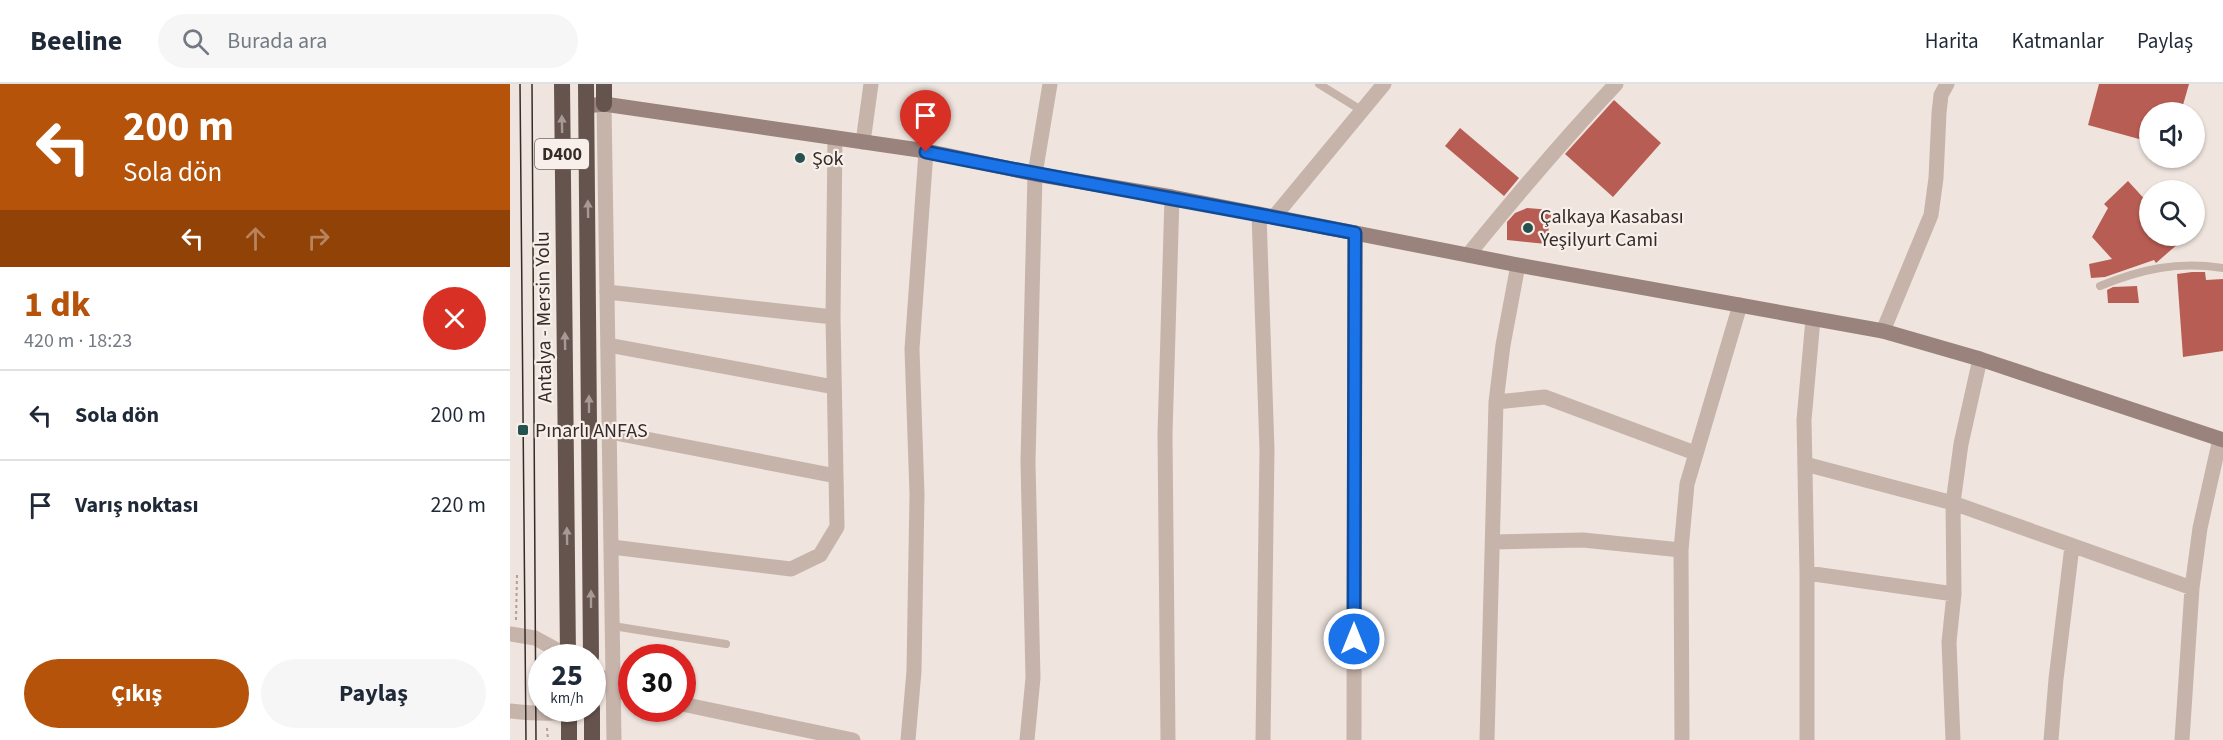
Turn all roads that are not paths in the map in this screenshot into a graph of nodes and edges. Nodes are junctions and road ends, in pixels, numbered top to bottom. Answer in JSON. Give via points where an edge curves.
{"nodes":[{"id":1,"x":562,"y":84,"type":"edge"},
{"id":2,"x":586,"y":84,"type":"edge"},
{"id":3,"x":604,"y":84,"type":"edge"},
{"id":4,"x":871,"y":84,"type":"edge"},
{"id":5,"x":1050,"y":84,"type":"edge"},
{"id":6,"x":1318,"y":84,"type":"edge"},
{"id":7,"x":1384,"y":84,"type":"edge"},
{"id":8,"x":1616,"y":84,"type":"edge"},
{"id":9,"x":1947,"y":84,"type":"edge"},
{"id":10,"x":604,"y":104,"type":"junction"},
{"id":11,"x":586,"y":106,"type":"junction"},
{"id":12,"x":1361,"y":110,"type":"junction"},
{"id":13,"x":835,"y":138,"type":"junction"},
{"id":14,"x":863,"y":142,"type":"junction"},
{"id":15,"x":926,"y":152,"type":"junction"},
{"id":16,"x":1035,"y":174,"type":"junction"},
{"id":17,"x":1172,"y":197,"type":"junction"},
{"id":18,"x":1267,"y":216,"type":"junction"},
{"id":19,"x":1355,"y":233,"type":"junction"},
{"id":20,"x":1468,"y":255,"type":"junction"},
{"id":21,"x":1518,"y":265,"type":"junction"},
{"id":22,"x":2223,"y":268,"type":"edge"},
{"id":23,"x":2100,"y":286,"type":"dead end"},
{"id":24,"x":608,"y":292,"type":"junction"},
{"id":25,"x":1740,"y":305,"type":"junction"},
{"id":26,"x":832,"y":317,"type":"junction"},
{"id":27,"x":1814,"y":319,"type":"junction"},
{"id":28,"x":1882,"y":332,"type":"junction"},
{"id":29,"x":608,"y":345,"type":"junction"},
{"id":30,"x":1980,"y":359,"type":"junction"},
{"id":31,"x":834,"y":387,"type":"junction"},
{"id":32,"x":1496,"y":402,"type":"junction"},
{"id":33,"x":610,"y":432,"type":"junction"},
{"id":34,"x":2221,"y":440,"type":"edge"},
{"id":35,"x":1695,"y":453,"type":"junction"},
{"id":36,"x":1805,"y":464,"type":"junction"},
{"id":37,"x":836,"y":476,"type":"junction"},
{"id":38,"x":1953,"y":503,"type":"junction"},
{"id":39,"x":1493,"y":542,"type":"junction"},
{"id":40,"x":2072,"y":546,"type":"junction"},
{"id":41,"x":612,"y":547,"type":"junction"},
{"id":42,"x":1681,"y":550,"type":"junction"},
{"id":43,"x":1807,"y":573,"type":"junction"},
{"id":44,"x":2192,"y":588,"type":"junction"},
{"id":45,"x":1954,"y":594,"type":"junction"},
{"id":46,"x":613,"y":626,"type":"junction"},
{"id":47,"x":513,"y":634,"type":"edge"},
{"id":48,"x":546,"y":644,"type":"edge"},
{"id":49,"x":569,"y":644,"type":"edge"},
{"id":50,"x":591,"y":644,"type":"edge"},
{"id":51,"x":726,"y":644,"type":"dead end"},
{"id":52,"x":606,"y":682,"type":"edge"},
{"id":53,"x":614,"y":690,"type":"junction"},
{"id":54,"x":618,"y":691,"type":"edge"},
{"id":55,"x":606,"y":696,"type":"edge"},
{"id":56,"x":696,"y":707,"type":"edge"},
{"id":57,"x":510,"y":711,"type":"edge"},
{"id":58,"x":528,"y":712,"type":"edge"},
{"id":59,"x":568,"y":722,"type":"edge"},
{"id":60,"x":592,"y":722,"type":"edge"},
{"id":61,"x":569,"y":740,"type":"edge"},
{"id":62,"x":592,"y":740,"type":"edge"},
{"id":63,"x":614,"y":740,"type":"edge"},
{"id":64,"x":853,"y":740,"type":"edge"},
{"id":65,"x":908,"y":740,"type":"edge"},
{"id":66,"x":1027,"y":740,"type":"edge"},
{"id":67,"x":1168,"y":740,"type":"edge"},
{"id":68,"x":1263,"y":740,"type":"edge"},
{"id":69,"x":1354,"y":740,"type":"edge"},
{"id":70,"x":1487,"y":740,"type":"edge"},
{"id":71,"x":1682,"y":740,"type":"edge"},
{"id":72,"x":1807,"y":740,"type":"edge"},
{"id":73,"x":1953,"y":740,"type":"edge"},
{"id":74,"x":2051,"y":740,"type":"edge"},
{"id":75,"x":2182,"y":740,"type":"edge"}],
"edges":[{"from":49,"to":1,"type":"highway","name":"Antalya - Mersin Yolu","number":"D400","one_way":true},
{"from":2,"to":11,"type":"highway"},
{"from":3,"to":10,"type":"highway"},
{"from":4,"to":14,"type":"street"},
{"from":5,"to":16,"type":"street"},
{"from":6,"to":12,"type":"lane"},
{"from":7,"to":12,"type":"street"},
{"from":8,"to":20,"type":"street","via":[[1533,175]]},
{"from":9,"to":28,"type":"street","via":[[1941,95],[1931,215]]},
{"from":10,"to":11,"type":"main road"},
{"from":10,"to":13,"type":"main road"},
{"from":10,"to":24,"type":"street"},
{"from":50,"to":11,"type":"highway","one_way":true},
{"from":12,"to":18,"type":"street"},
{"from":13,"to":14,"type":"main road"},
{"from":13,"to":26,"type":"street"},
{"from":14,"to":15,"type":"main road"},
{"from":15,"to":16,"type":"main road"},
{"from":15,"to":65,"type":"street","via":[[912,348],[917,494],[914,671]]},
{"from":16,"to":17,"type":"main road"},
{"from":16,"to":66,"type":"street","via":[[1028,462],[1033,678]]},
{"from":17,"to":18,"type":"main road"},
{"from":17,"to":67,"type":"street","via":[[1165,434]]},
{"from":18,"to":19,"type":"main road"},
{"from":18,"to":68,"type":"street"},
{"from":19,"to":20,"type":"main road"},
{"from":19,"to":69,"type":"street"},
{"from":20,"to":21,"type":"main road"},
{"from":21,"to":25,"type":"main road"},
{"from":21,"to":32,"type":"street"},
{"from":22,"to":23,"type":"lane","via":[[2172,265],[2133,273]]},
{"from":24,"to":26,"type":"street"},
{"from":24,"to":29,"type":"street"},
{"from":25,"to":27,"type":"main road"},
{"from":25,"to":35,"type":"street"},
{"from":26,"to":31,"type":"street"},
{"from":27,"to":28,"type":"main road"},
{"from":27,"to":36,"type":"street","via":[[1804,420]]},
{"from":28,"to":30,"type":"main road"},
{"from":29,"to":31,"type":"street"},
{"from":29,"to":33,"type":"street"},
{"from":30,"to":34,"type":"main road"},
{"from":30,"to":38,"type":"street","via":[[1960,444]]},
{"from":31,"to":37,"type":"street"},
{"from":32,"to":35,"type":"street","via":[[1545,397]]},
{"from":32,"to":39,"type":"street"},
{"from":33,"to":37,"type":"street"},
{"from":33,"to":41,"type":"street"},
{"from":34,"to":44,"type":"street","via":[[2200,528]]},
{"from":35,"to":42,"type":"street","via":[[1687,484]]},
{"from":36,"to":38,"type":"street"},
{"from":36,"to":43,"type":"street"},
{"from":37,"to":41,"type":"street","via":[[837,527],[820,555],[791,569]]},
{"from":38,"to":40,"type":"street"},
{"from":38,"to":45,"type":"street"},
{"from":39,"to":42,"type":"street","via":[[1583,540]]},
{"from":39,"to":70,"type":"street"},
{"from":40,"to":44,"type":"street"},
{"from":40,"to":74,"type":"street"},
{"from":41,"to":46,"type":"street"},
{"from":42,"to":71,"type":"street"},
{"from":43,"to":45,"type":"street"},
{"from":43,"to":72,"type":"street"},
{"from":44,"to":75,"type":"street"},
{"from":45,"to":73,"type":"street","via":[[1949,642]]},
{"from":46,"to":51,"type":"lane"},
{"from":46,"to":53,"type":"street"},
{"from":47,"to":48,"type":"street"},
{"from":52,"to":53,"type":"street"},
{"from":53,"to":54,"type":"street"},
{"from":53,"to":55,"type":"street"},
{"from":53,"to":63,"type":"street"},
{"from":56,"to":64,"type":"street"},
{"from":57,"to":58,"type":"street"},
{"from":59,"to":61,"type":"highway"},
{"from":60,"to":62,"type":"highway"}]}
